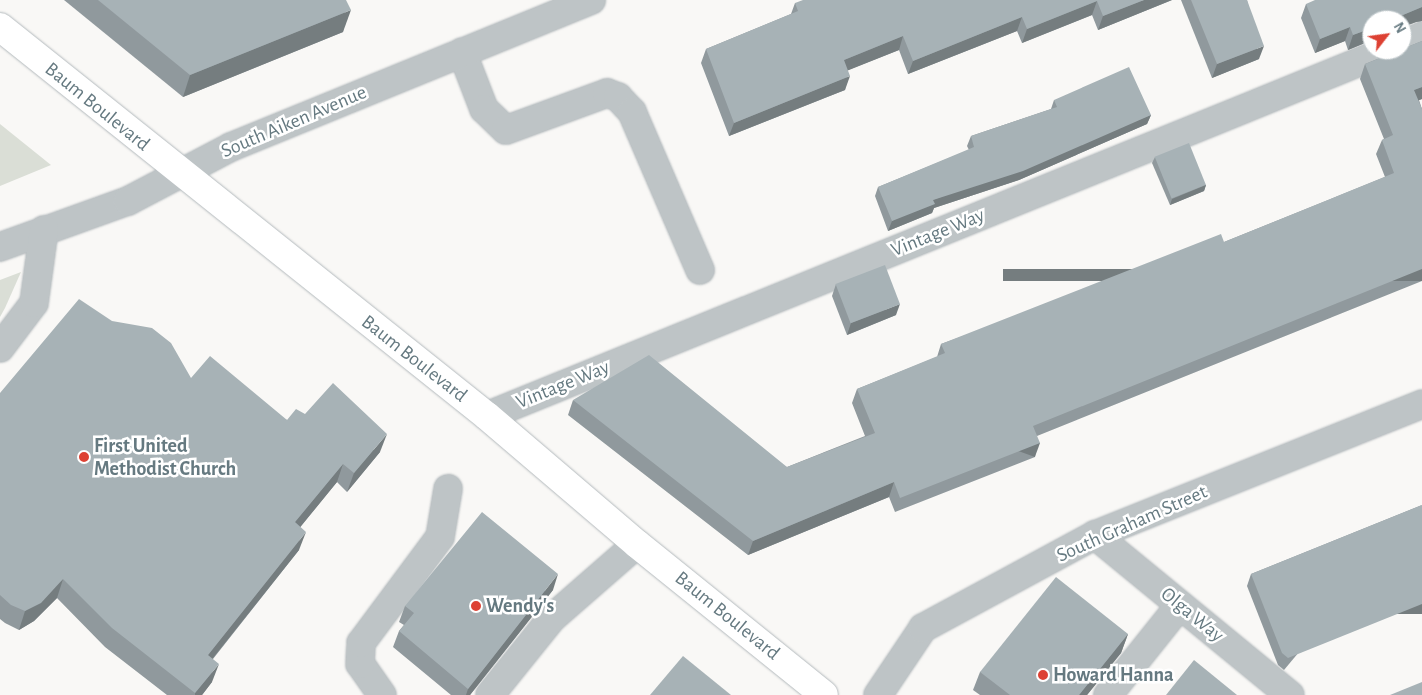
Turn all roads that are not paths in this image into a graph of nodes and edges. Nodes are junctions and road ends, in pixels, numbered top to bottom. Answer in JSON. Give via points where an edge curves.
{"nodes":[{"id":1,"x":591,"y":0,"type":"edge"},
{"id":2,"x":0,"y":27,"type":"edge"},
{"id":3,"x":462,"y":52,"type":"junction"},
{"id":4,"x":1364,"y":60,"type":"edge"},
{"id":5,"x":180,"y":174,"type":"junction"},
{"id":6,"x":44,"y":230,"type":"junction"},
{"id":7,"x":0,"y":247,"type":"edge"},
{"id":8,"x":700,"y":270,"type":"dead end"},
{"id":9,"x":0,"y":348,"type":"edge"},
{"id":10,"x":1422,"y":404,"type":"edge"},
{"id":11,"x":488,"y":416,"type":"junction"},
{"id":12,"x":448,"y":489,"type":"dead end"},
{"id":13,"x":1095,"y":535,"type":"junction"},
{"id":14,"x":637,"y":544,"type":"junction"},
{"id":15,"x":1180,"y":605,"type":"junction"},
{"id":16,"x":382,"y":695,"type":"edge"},
{"id":17,"x":490,"y":695,"type":"edge"},
{"id":18,"x":824,"y":695,"type":"edge"},
{"id":19,"x":878,"y":695,"type":"edge"},
{"id":20,"x":1108,"y":695,"type":"edge"},
{"id":21,"x":1290,"y":695,"type":"edge"}],
"edges":[{"from":1,"to":3,"type":"street","name":"South Aiken Avenue"},
{"from":2,"to":5,"type":"main road","name":"Baum Boulevard"},
{"from":3,"to":5,"type":"street","name":"South Aiken Avenue","via":[[231,147]]},
{"from":3,"to":8,"type":"street","via":[[484,109],[506,130],[607,93],[618,97],[632,112]]},
{"from":4,"to":11,"type":"street","name":"Vintage Way"},
{"from":5,"to":6,"type":"street","name":"South Aiken Avenue","via":[[128,201]]},
{"from":5,"to":11,"type":"main road","name":"Baum Boulevard"},
{"from":6,"to":7,"type":"street","name":"South Aiken Avenue"},
{"from":6,"to":9,"type":"street","via":[[34,304]]},
{"from":10,"to":13,"type":"street","name":"South Graham Street"},
{"from":11,"to":14,"type":"main road","name":"Baum Boulevard"},
{"from":12,"to":16,"type":"street","via":[[440,537],[361,643],[360,664]]},
{"from":13,"to":15,"type":"street","name":"Olga Way"},
{"from":13,"to":19,"type":"street","name":"South Graham Street","via":[[923,628]]},
{"from":14,"to":17,"type":"street","via":[[551,618]]},
{"from":14,"to":18,"type":"main road","name":"Baum Boulevard"},
{"from":15,"to":20,"type":"street"},
{"from":15,"to":21,"type":"street","name":"Olga Way"}]}
